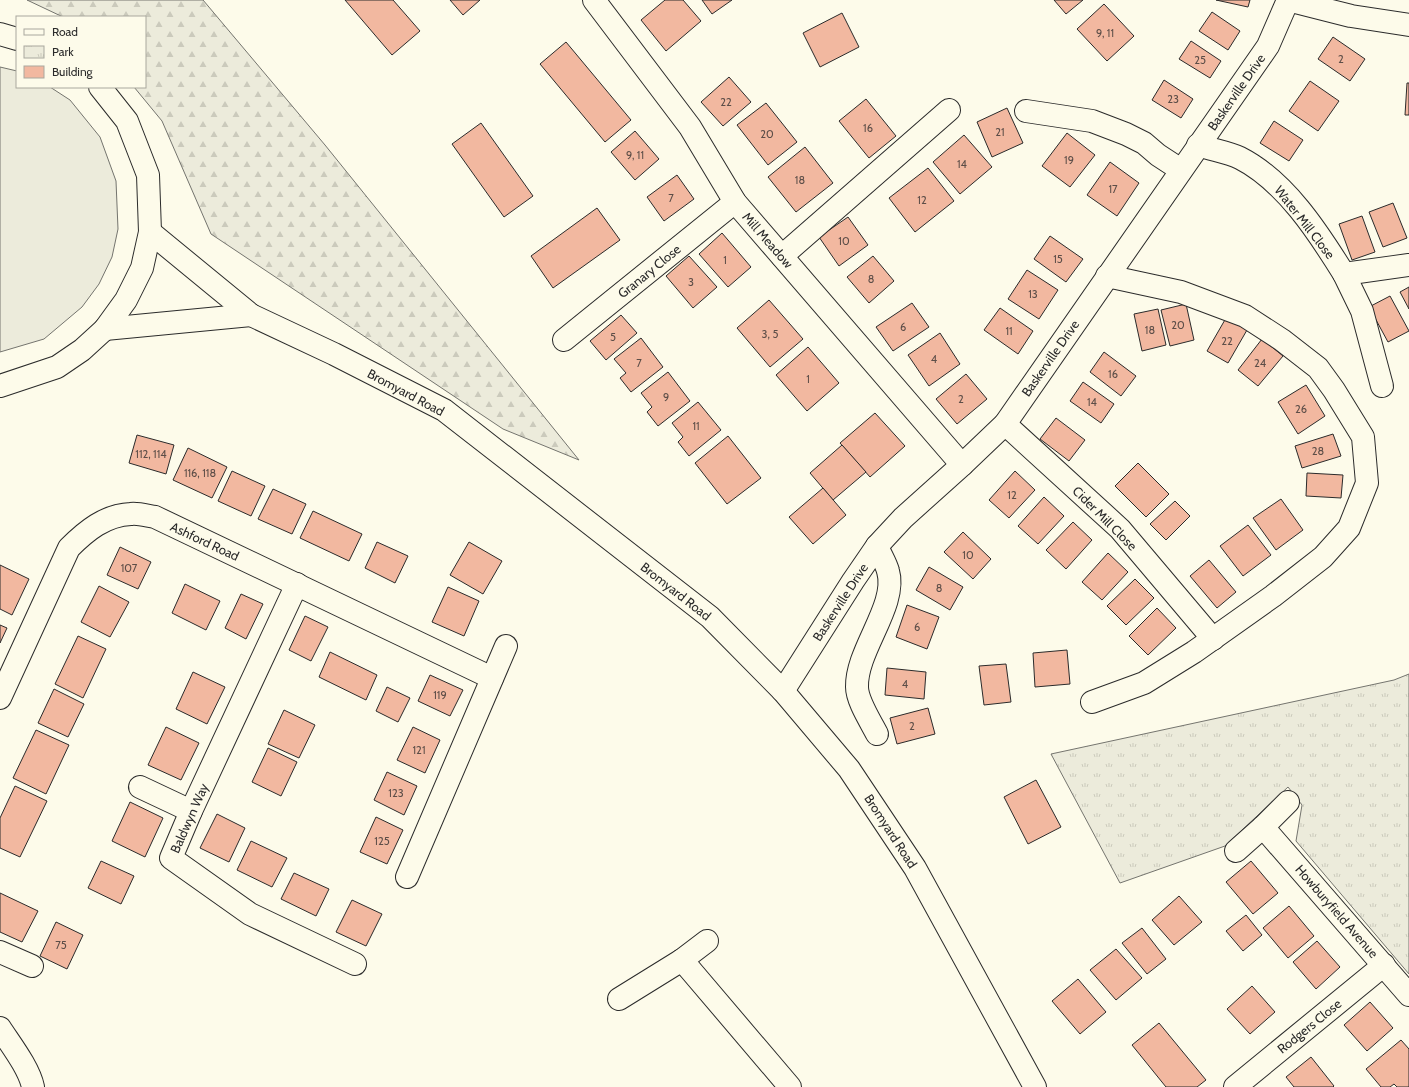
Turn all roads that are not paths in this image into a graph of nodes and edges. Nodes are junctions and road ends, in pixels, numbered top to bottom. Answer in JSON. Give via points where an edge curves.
{"nodes":[{"id":1,"x":1288,"y":0,"type":"edge"},
{"id":2,"x":605,"y":4,"type":"edge"},
{"id":3,"x":1409,"y":24,"type":"edge"},
{"id":4,"x":0,"y":34,"type":"edge"},
{"id":5,"x":16,"y":39,"type":"edge"},
{"id":6,"x":101,"y":88,"type":"edge"},
{"id":7,"x":949,"y":110,"type":"dead end"},
{"id":8,"x":1026,"y":110,"type":"dead end"},
{"id":9,"x":1198,"y":145,"type":"junction"},
{"id":10,"x":1182,"y":170,"type":"junction"},
{"id":11,"x":734,"y":202,"type":"junction"},
{"id":12,"x":150,"y":232,"type":"junction"},
{"id":13,"x":782,"y":256,"type":"junction"},
{"id":14,"x":1409,"y":265,"type":"edge"},
{"id":15,"x":1344,"y":274,"type":"junction"},
{"id":16,"x":1107,"y":276,"type":"junction"},
{"id":17,"x":251,"y":315,"type":"junction"},
{"id":18,"x":105,"y":329,"type":"junction"},
{"id":19,"x":564,"y":340,"type":"dead end"},
{"id":20,"x":0,"y":386,"type":"edge"},
{"id":21,"x":1382,"y":386,"type":"dead end"},
{"id":22,"x":1005,"y":424,"type":"junction"},
{"id":23,"x":962,"y":465,"type":"junction"},
{"id":24,"x":877,"y":546,"type":"junction"},
{"id":25,"x":297,"y":584,"type":"junction"},
{"id":26,"x":1213,"y":639,"type":"junction"},
{"id":27,"x":506,"y":646,"type":"dead end"},
{"id":28,"x":492,"y":678,"type":"junction"},
{"id":29,"x":783,"y":691,"type":"junction"},
{"id":30,"x":0,"y":698,"type":"edge"},
{"id":31,"x":1092,"y":702,"type":"dead end"},
{"id":32,"x":877,"y":734,"type":"dead end"},
{"id":33,"x":140,"y":787,"type":"dead end"},
{"id":34,"x":1288,"y":802,"type":"dead end"},
{"id":35,"x":191,"y":810,"type":"junction"},
{"id":36,"x":1263,"y":827,"type":"junction"},
{"id":37,"x":1236,"y":851,"type":"dead end"},
{"id":38,"x":406,"y":876,"type":"dead end"},
{"id":39,"x":707,"y":940,"type":"dead end"},
{"id":40,"x":0,"y":952,"type":"edge"},
{"id":41,"x":682,"y":960,"type":"junction"},
{"id":42,"x":355,"y":964,"type":"dead end"},
{"id":43,"x":1384,"y":965,"type":"junction"},
{"id":44,"x":32,"y":966,"type":"dead end"},
{"id":45,"x":983,"y":991,"type":"junction"},
{"id":46,"x":1409,"y":995,"type":"edge"},
{"id":47,"x":619,"y":999,"type":"dead end"},
{"id":48,"x":0,"y":1028,"type":"edge"},
{"id":49,"x":33,"y":1087,"type":"edge"},
{"id":50,"x":790,"y":1087,"type":"edge"},
{"id":51,"x":1035,"y":1087,"type":"edge"},
{"id":52,"x":1046,"y":1087,"type":"edge"},
{"id":53,"x":1235,"y":1087,"type":"edge"}],
"edges":[{"from":1,"to":3,"type":"main road","via":[[1352,16]]},
{"from":1,"to":9,"type":"main road","name":"Baskerville Drive","via":[[1268,46]]},
{"from":2,"to":11,"type":"main road","name":"Mill Meadow","via":[[690,127]]},
{"from":4,"to":5,"type":"main road"},
{"from":6,"to":12,"type":"main road","via":[[127,121],[148,175]]},
{"from":7,"to":13,"type":"main road"},
{"from":8,"to":10,"type":"main road","via":[[1099,123],[1144,143]]},
{"from":9,"to":10,"type":"main road","name":"Baskerville Drive"},
{"from":9,"to":15,"type":"main road","name":"Water Mill Close","via":[[1239,158],[1266,175],[1289,197]]},
{"from":10,"to":16,"type":"main road","name":"Baskerville Drive"},
{"from":11,"to":13,"type":"main road","name":"Mill Meadow"},
{"from":11,"to":19,"type":"main road","name":"Granary Close"},
{"from":12,"to":17,"type":"main road","name":"Bromyard Road"},
{"from":12,"to":18,"type":"main road","via":[[142,268],[126,300]]},
{"from":13,"to":23,"type":"main road","name":"Mill Meadow"},
{"from":14,"to":15,"type":"main road"},
{"from":15,"to":21,"type":"main road","name":"Water Mill Close","via":[[1362,310]]},
{"from":16,"to":22,"type":"main road","name":"Baskerville Drive"},
{"from":16,"to":26,"type":"main road","via":[[1181,292],[1245,316],[1318,368],[1363,437],[1367,483],[1349,528],[1323,557]]},
{"from":17,"to":18,"type":"main road"},
{"from":17,"to":29,"type":"main road","name":"Bromyard Road","via":[[444,410],[710,617]]},
{"from":18,"to":20,"type":"main road","via":[[82,350],[57,367]]},
{"from":22,"to":23,"type":"main road","name":"Baskerville Drive"},
{"from":22,"to":26,"type":"main road","name":"Cider Mill Close","via":[[1120,529]]},
{"from":23,"to":24,"type":"main road","name":"Baskerville Drive","via":[[903,518]]},
{"from":24,"to":29,"type":"main road","name":"Baskerville Drive"},
{"from":24,"to":32,"type":"main road","via":[[890,582],[881,616],[864,653],[856,688]]},
{"from":25,"to":28,"type":"main road","name":"Ashford Road"},
{"from":25,"to":30,"type":"main road","name":"Ashford Road","via":[[156,517],[131,514],[106,519],[86,531],[69,548]]},
{"from":25,"to":35,"type":"main road","name":"Baldwyn Way"},
{"from":26,"to":31,"type":"main road","via":[[1144,683]]},
{"from":27,"to":28,"type":"main road"},
{"from":28,"to":38,"type":"main road"},
{"from":29,"to":45,"type":"main road","name":"Bromyard Road","via":[[849,769],[905,852]]},
{"from":33,"to":35,"type":"main road"},
{"from":34,"to":36,"type":"main road"},
{"from":35,"to":42,"type":"main road","name":"Baldwyn Way","via":[[171,858],[250,914]]},
{"from":36,"to":37,"type":"main road"},
{"from":36,"to":43,"type":"main road","name":"Howburyfield Avenue"},
{"from":39,"to":41,"type":"main road"},
{"from":40,"to":44,"type":"main road"},
{"from":41,"to":47,"type":"main road"},
{"from":41,"to":50,"type":"main road"},
{"from":43,"to":46,"type":"main road","name":"Howburyfield Avenue"},
{"from":43,"to":53,"type":"main road","name":"Rodgers Close"},
{"from":45,"to":51,"type":"main road","name":"Bromyard Road"},
{"from":45,"to":52,"type":"main road","name":"Bromyard Road"},
{"from":48,"to":49,"type":"main road","via":[[32,1081]]}]}
